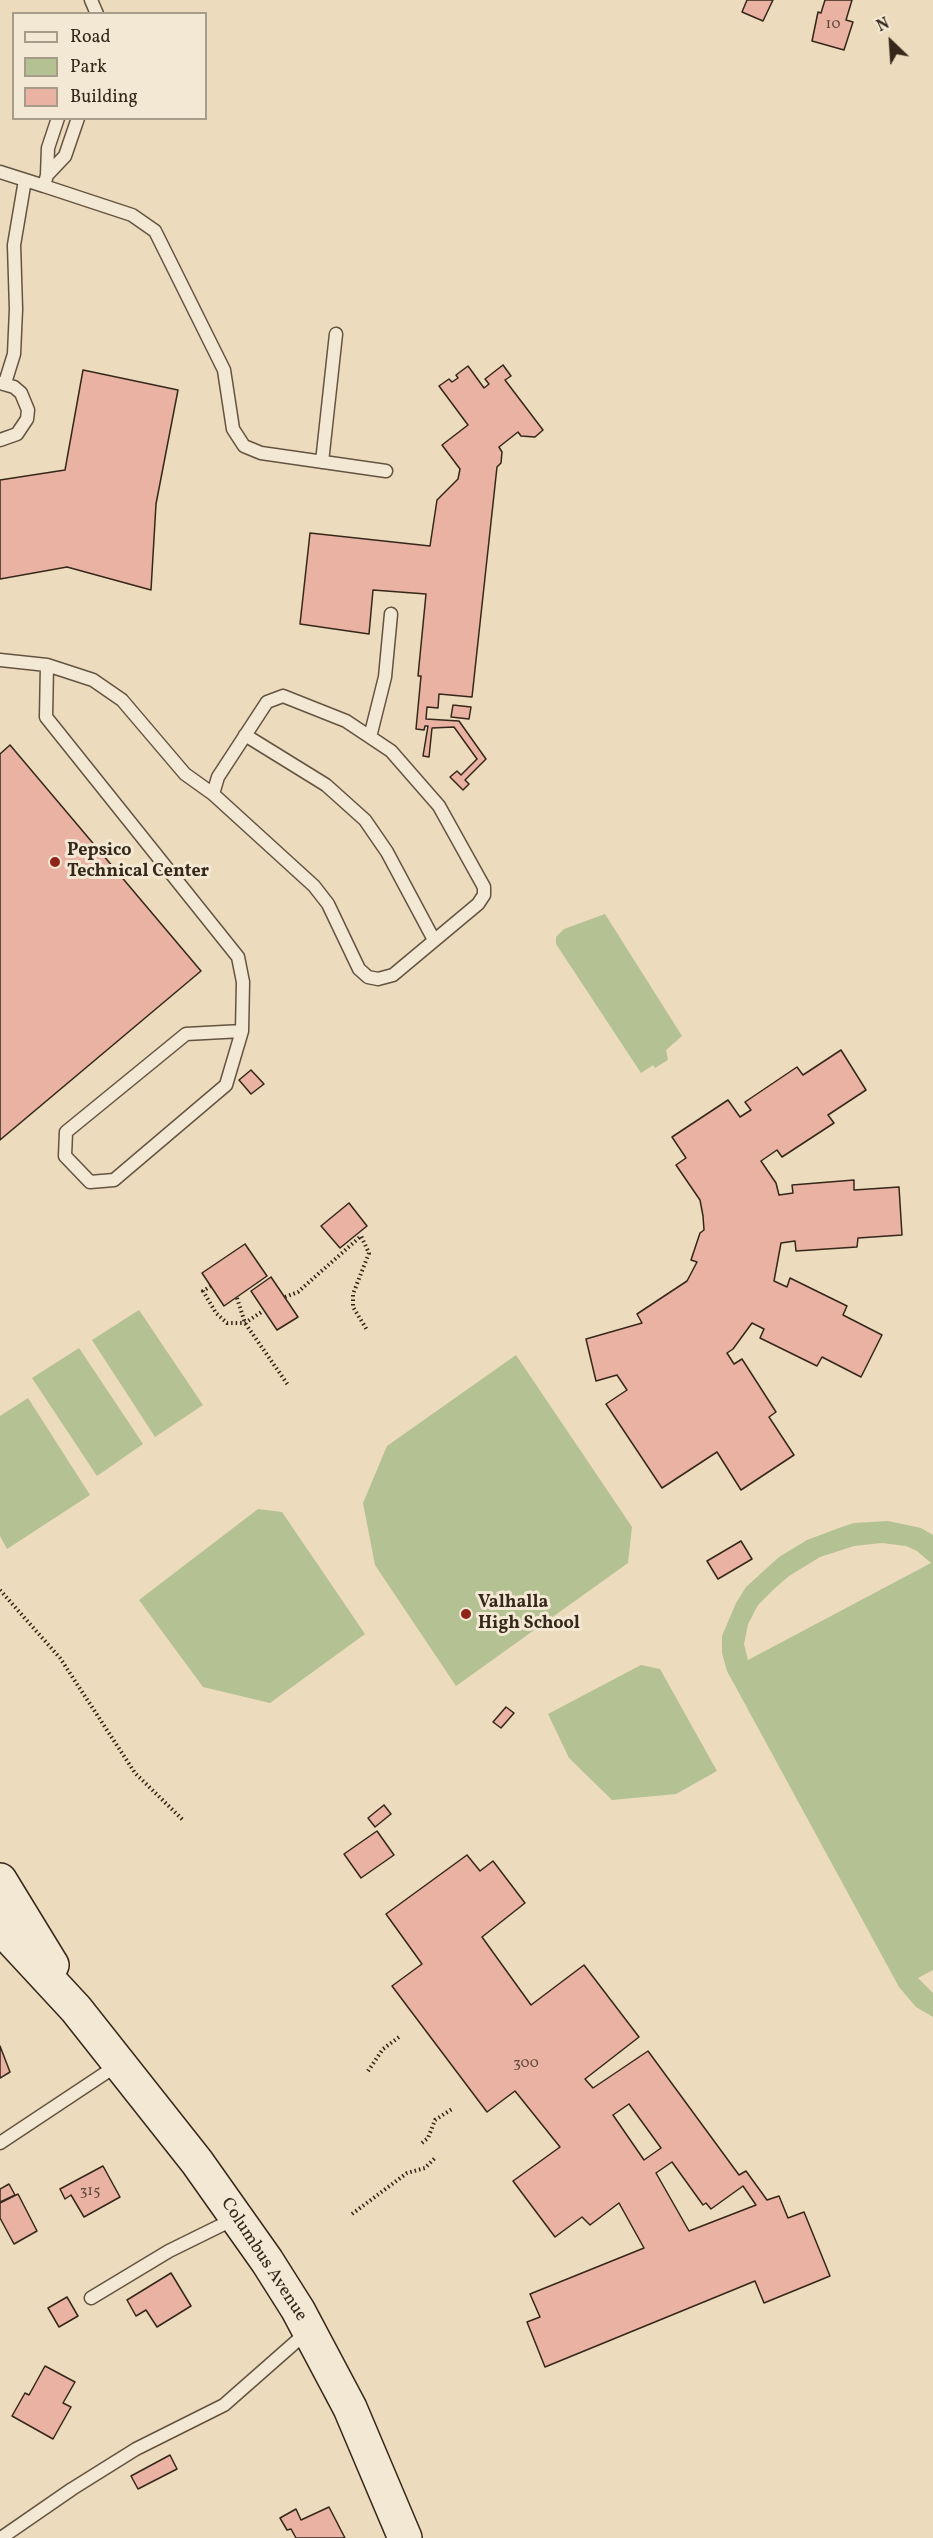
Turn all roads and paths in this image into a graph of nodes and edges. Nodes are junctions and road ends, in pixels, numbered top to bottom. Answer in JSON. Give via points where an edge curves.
{"nodes":[{"id":1,"x":47,"y":120,"type":"edge"},
{"id":2,"x":57,"y":120,"type":"edge"},
{"id":3,"x":77,"y":120,"type":"edge"},
{"id":4,"x":53,"y":132,"type":"junction"},
{"id":5,"x":0,"y":172,"type":"edge"},
{"id":6,"x":25,"y":180,"type":"junction"},
{"id":7,"x":46,"y":181,"type":"junction"},
{"id":8,"x":336,"y":334,"type":"dead end"},
{"id":9,"x":3,"y":383,"type":"edge"},
{"id":10,"x":0,"y":440,"type":"edge"},
{"id":11,"x":322,"y":462,"type":"junction"},
{"id":12,"x":386,"y":471,"type":"dead end"},
{"id":13,"x":391,"y":614,"type":"dead end"},
{"id":14,"x":0,"y":660,"type":"edge"},
{"id":15,"x":47,"y":665,"type":"junction"},
{"id":16,"x":245,"y":735,"type":"junction"},
{"id":17,"x":370,"y":737,"type":"junction"},
{"id":18,"x":213,"y":794,"type":"junction"},
{"id":19,"x":434,"y":940,"type":"junction"},
{"id":20,"x":242,"y":1031,"type":"junction"},
{"id":21,"x":211,"y":1286,"type":"dead end"},
{"id":22,"x":285,"y":1297,"type":"dead end"},
{"id":23,"x":237,"y":1298,"type":"dead end"},
{"id":24,"x":263,"y":1311,"type":"dead end"},
{"id":25,"x":245,"y":1323,"type":"junction"},
{"id":26,"x":367,"y":1330,"type":"dead end"},
{"id":27,"x":288,"y":1385,"type":"dead end"},
{"id":28,"x":0,"y":1590,"type":"edge"},
{"id":29,"x":184,"y":1821,"type":"dead end"},
{"id":30,"x":0,"y":1880,"type":"edge"},
{"id":31,"x":0,"y":1927,"type":"edge"},
{"id":32,"x":76,"y":2008,"type":"junction"},
{"id":33,"x":399,"y":2037,"type":"dead end"},
{"id":34,"x":119,"y":2064,"type":"junction"},
{"id":35,"x":368,"y":2071,"type":"dead end"},
{"id":36,"x":452,"y":2109,"type":"dead end"},
{"id":37,"x":0,"y":2143,"type":"edge"},
{"id":38,"x":422,"y":2143,"type":"dead end"},
{"id":39,"x":435,"y":2158,"type":"dead end"},
{"id":40,"x":352,"y":2214,"type":"dead end"},
{"id":41,"x":238,"y":2218,"type":"junction"},
{"id":42,"x":91,"y":2298,"type":"dead end"},
{"id":43,"x":309,"y":2330,"type":"junction"},
{"id":44,"x":1,"y":2538,"type":"edge"},
{"id":45,"x":405,"y":2538,"type":"edge"}],
"edges":[{"from":1,"to":4,"type":"lane"},
{"from":2,"to":4,"type":"lane"},
{"from":3,"to":7,"type":"lane","via":[[65,156]]},
{"from":4,"to":7,"type":"lane"},
{"from":5,"to":6,"type":"lane"},
{"from":6,"to":7,"type":"lane"},
{"from":6,"to":9,"type":"lane","via":[[14,245],[14,354]]},
{"from":7,"to":11,"type":"lane","via":[[132,215],[155,231],[224,370],[233,429],[244,446],[261,453]]},
{"from":8,"to":11,"type":"lane"},
{"from":9,"to":10,"type":"lane","via":[[21,393],[28,410],[17,434]]},
{"from":11,"to":12,"type":"lane"},
{"from":13,"to":17,"type":"lane","via":[[385,677]]},
{"from":14,"to":15,"type":"lane"},
{"from":15,"to":18,"type":"lane","via":[[93,680],[122,700],[185,774]]},
{"from":15,"to":20,"type":"lane","via":[[46,717],[238,957],[243,982]]},
{"from":16,"to":17,"type":"lane","via":[[267,702],[283,696],[346,721]]},
{"from":16,"to":18,"type":"lane","via":[[218,777]]},
{"from":16,"to":19,"type":"lane","via":[[326,785],[365,820],[387,852]]},
{"from":17,"to":19,"type":"lane","via":[[391,751],[439,806],[484,887],[478,904]]},
{"from":18,"to":19,"type":"lane","via":[[314,886],[328,904],[359,969],[369,977],[393,975]]},
{"from":20,"to":20,"type":"lane","via":[[186,1034],[66,1132],[65,1156],[90,1182],[114,1180],[226,1085]]},
{"from":21,"to":25,"type":"path","via":[[203,1291],[216,1313],[227,1323]]},
{"from":22,"to":26,"type":"path","via":[[298,1292],[361,1236],[369,1253],[352,1294],[353,1306]]},
{"from":23,"to":25,"type":"path"},
{"from":24,"to":25,"type":"path"},
{"from":25,"to":27,"type":"path"},
{"from":28,"to":29,"type":"path","via":[[60,1658],[135,1773]]},
{"from":30,"to":32,"type":"street","name":"Columbus Avenue"},
{"from":31,"to":32,"type":"street","name":"Columbus Avenue"},
{"from":32,"to":34,"type":"street","name":"Columbus Avenue"},
{"from":33,"to":35,"type":"path","via":[[383,2049]]},
{"from":34,"to":37,"type":"lane"},
{"from":34,"to":41,"type":"street","name":"Columbus Avenue"},
{"from":36,"to":38,"type":"path","via":[[435,2120]]},
{"from":39,"to":40,"type":"path","via":[[425,2168],[407,2173]]},
{"from":41,"to":42,"type":"lane","via":[[169,2252]]},
{"from":41,"to":43,"type":"street","name":"Columbus Avenue"},
{"from":43,"to":44,"type":"lane","via":[[224,2405],[136,2449]]},
{"from":43,"to":45,"type":"street","name":"Columbus Avenue","via":[[350,2408]]}]}
